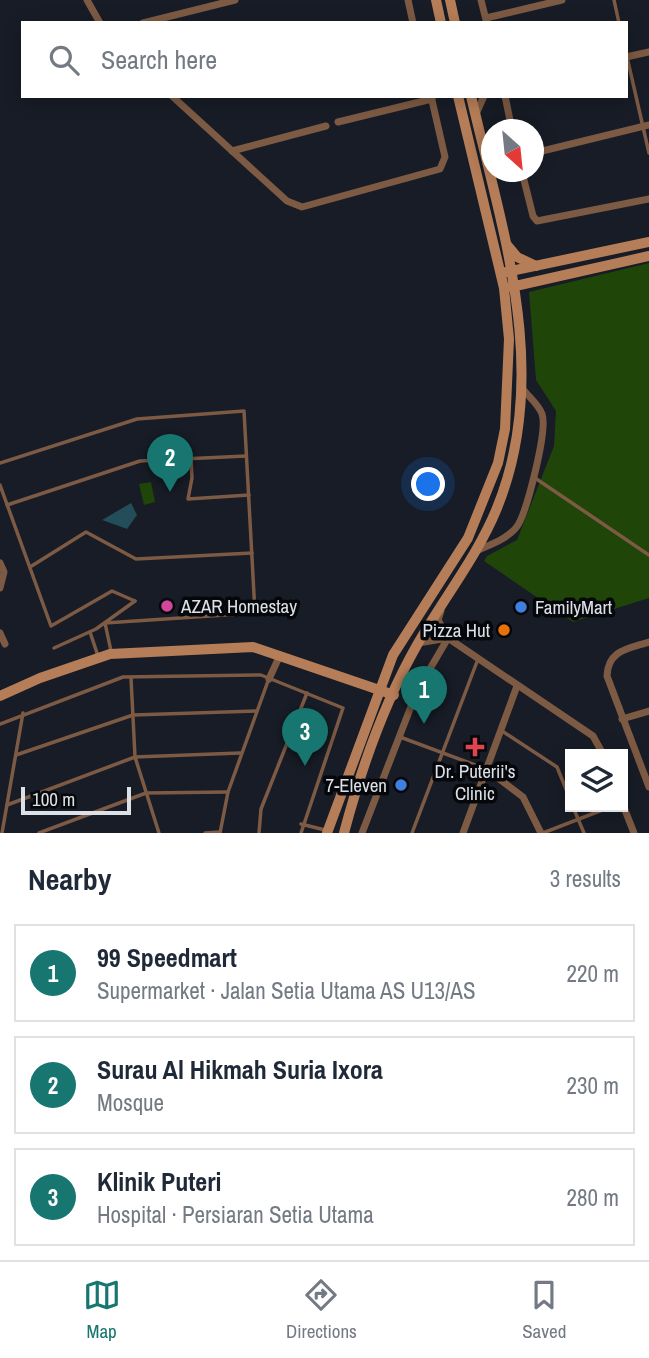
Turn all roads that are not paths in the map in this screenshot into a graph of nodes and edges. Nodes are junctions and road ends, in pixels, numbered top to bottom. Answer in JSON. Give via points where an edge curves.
{"nodes":[{"id":1,"x":87,"y":0,"type":"edge"},
{"id":2,"x":235,"y":0,"type":"edge"},
{"id":3,"x":408,"y":0,"type":"edge"},
{"id":4,"x":436,"y":0,"type":"edge"},
{"id":5,"x":450,"y":0,"type":"edge"},
{"id":6,"x":481,"y":0,"type":"edge"},
{"id":7,"x":562,"y":0,"type":"edge"},
{"id":8,"x":614,"y":0,"type":"edge"},
{"id":9,"x":486,"y":20,"type":"edge"},
{"id":10,"x":99,"y":21,"type":"edge"},
{"id":11,"x":151,"y":21,"type":"edge"},
{"id":12,"x":413,"y":21,"type":"edge"},
{"id":13,"x":441,"y":21,"type":"edge"},
{"id":14,"x":455,"y":21,"type":"edge"},
{"id":15,"x":619,"y":21,"type":"edge"},
{"id":16,"x":649,"y":52,"type":"edge"},
{"id":17,"x":628,"y":57,"type":"edge"},
{"id":18,"x":628,"y":64,"type":"edge"},
{"id":19,"x":174,"y":98,"type":"edge"},
{"id":20,"x":427,"y":98,"type":"edge"},
{"id":21,"x":431,"y":98,"type":"edge"},
{"id":22,"x":458,"y":98,"type":"edge"},
{"id":23,"x":472,"y":98,"type":"edge"},
{"id":24,"x":483,"y":98,"type":"edge"},
{"id":25,"x":505,"y":98,"type":"edge"},
{"id":26,"x":476,"y":115,"type":"junction"},
{"id":27,"x":510,"y":119,"type":"edge"},
{"id":28,"x":338,"y":122,"type":"dead end"},
{"id":29,"x":326,"y":125,"type":"dead end"},
{"id":30,"x":646,"y":126,"type":"edge"},
{"id":31,"x":232,"y":151,"type":"junction"},
{"id":32,"x":544,"y":151,"type":"edge"},
{"id":33,"x":649,"y":153,"type":"edge"},
{"id":34,"x":524,"y":182,"type":"edge"},
{"id":35,"x":649,"y":199,"type":"edge"},
{"id":36,"x":505,"y":241,"type":"junction"},
{"id":37,"x":649,"y":242,"type":"edge"},
{"id":38,"x":649,"y":256,"type":"edge"},
{"id":39,"x":536,"y":266,"type":"junction"},
{"id":40,"x":512,"y":271,"type":"junction"},
{"id":41,"x":500,"y":273,"type":"junction"},
{"id":42,"x":515,"y":287,"type":"junction"},
{"id":43,"x":504,"y":288,"type":"junction"},
{"id":44,"x":522,"y":388,"type":"junction"},
{"id":45,"x":246,"y":456,"type":"junction"},
{"id":46,"x":191,"y":459,"type":"junction"},
{"id":47,"x":0,"y":463,"type":"edge"},
{"id":48,"x":533,"y":476,"type":"junction"},
{"id":49,"x":0,"y":485,"type":"edge"},
{"id":50,"x":248,"y":495,"type":"junction"},
{"id":51,"x":7,"y":505,"type":"junction"},
{"id":52,"x":476,"y":551,"type":"junction"},
{"id":53,"x":252,"y":553,"type":"junction"},
{"id":54,"x":649,"y":555,"type":"edge"},
{"id":55,"x":0,"y":563,"type":"edge"},
{"id":56,"x":30,"y":567,"type":"junction"},
{"id":57,"x":0,"y":588,"type":"edge"},
{"id":58,"x":445,"y":598,"type":"junction"},
{"id":59,"x":105,"y":623,"type":"junction"},
{"id":60,"x":90,"y":632,"type":"junction"},
{"id":61,"x":0,"y":633,"type":"edge"},
{"id":62,"x":448,"y":638,"type":"junction"},
{"id":63,"x":649,"y":642,"type":"edge"},
{"id":64,"x":418,"y":643,"type":"junction"},
{"id":65,"x":5,"y":644,"type":"dead end"},
{"id":66,"x":54,"y":648,"type":"dead end"},
{"id":67,"x":112,"y":654,"type":"junction"},
{"id":68,"x":280,"y":655,"type":"junction"},
{"id":69,"x":98,"y":658,"type":"junction"},
{"id":70,"x":478,"y":659,"type":"junction"},
{"id":71,"x":131,"y":677,"type":"junction"},
{"id":72,"x":269,"y":679,"type":"junction"},
{"id":73,"x":516,"y":686,"type":"junction"},
{"id":74,"x":379,"y":690,"type":"junction"},
{"id":75,"x":307,"y":692,"type":"junction"},
{"id":76,"x":394,"y":695,"type":"junction"},
{"id":77,"x":0,"y":696,"type":"edge"},
{"id":78,"x":256,"y":711,"type":"junction"},
{"id":79,"x":649,"y":711,"type":"edge"},
{"id":80,"x":23,"y":713,"type":"junction"},
{"id":81,"x":132,"y":715,"type":"junction"},
{"id":82,"x":622,"y":719,"type":"junction"},
{"id":83,"x":0,"y":724,"type":"edge"},
{"id":84,"x":500,"y":730,"type":"junction"},
{"id":85,"x":400,"y":737,"type":"junction"},
{"id":86,"x":600,"y":749,"type":"edge"},
{"id":87,"x":240,"y":753,"type":"junction"},
{"id":88,"x":441,"y":753,"type":"junction"},
{"id":89,"x":16,"y":755,"type":"junction"},
{"id":90,"x":135,"y":757,"type":"junction"},
{"id":91,"x":486,"y":769,"type":"junction"},
{"id":92,"x":649,"y":785,"type":"edge"},
{"id":93,"x":565,"y":787,"type":"edge"},
{"id":94,"x":228,"y":792,"type":"junction"},
{"id":95,"x":146,"y":793,"type":"junction"},
{"id":96,"x":8,"y":805,"type":"junction"},
{"id":97,"x":575,"y":812,"type":"edge"},
{"id":98,"x":597,"y":812,"type":"edge"},
{"id":99,"x":626,"y":812,"type":"edge"},
{"id":100,"x":578,"y":819,"type":"junction"},
{"id":101,"x":301,"y":824,"type":"junction"},
{"id":102,"x":328,"y":832,"type":"edge"},
{"id":103,"x":2,"y":833,"type":"edge"},
{"id":104,"x":39,"y":833,"type":"edge"},
{"id":105,"x":159,"y":833,"type":"edge"},
{"id":106,"x":205,"y":833,"type":"edge"},
{"id":107,"x":220,"y":833,"type":"edge"},
{"id":108,"x":259,"y":833,"type":"edge"},
{"id":109,"x":300,"y":833,"type":"edge"},
{"id":110,"x":344,"y":833,"type":"edge"},
{"id":111,"x":362,"y":833,"type":"edge"},
{"id":112,"x":412,"y":833,"type":"edge"},
{"id":113,"x":463,"y":833,"type":"edge"},
{"id":114,"x":542,"y":833,"type":"edge"},
{"id":115,"x":584,"y":833,"type":"edge"},
{"id":116,"x":634,"y":833,"type":"edge"}],
"edges":[{"from":1,"to":10,"type":"street"},
{"from":2,"to":11,"type":"street"},
{"from":3,"to":12,"type":"street"},
{"from":4,"to":13,"type":"street"},
{"from":5,"to":14,"type":"street"},
{"from":6,"to":9,"type":"street"},
{"from":7,"to":9,"type":"street"},
{"from":8,"to":15,"type":"lane"},
{"from":16,"to":17,"type":"street"},
{"from":18,"to":30,"type":"lane"},
{"from":19,"to":31,"type":"street"},
{"from":20,"to":28,"type":"street"},
{"from":21,"to":31,"type":"street","via":[[445,158],[440,169],[309,206],[287,201]]},
{"from":22,"to":41,"type":"street"},
{"from":23,"to":26,"type":"street"},
{"from":24,"to":26,"type":"street"},
{"from":25,"to":27,"type":"street"},
{"from":26,"to":36,"type":"street"},
{"from":29,"to":31,"type":"street"},
{"from":30,"to":32,"type":"street"},
{"from":30,"to":33,"type":"lane"},
{"from":34,"to":35,"type":"street","via":[[537,221]]},
{"from":36,"to":39,"type":"street","via":[[517,257]]},
{"from":36,"to":40,"type":"street"},
{"from":37,"to":39,"type":"street"},
{"from":38,"to":42,"type":"street"},
{"from":39,"to":40,"type":"street"},
{"from":40,"to":41,"type":"street"},
{"from":40,"to":42,"type":"street"},
{"from":41,"to":43,"type":"street"},
{"from":42,"to":43,"type":"street"},
{"from":42,"to":44,"type":"street"},
{"from":43,"to":74,"type":"street","via":[[509,384],[498,463],[468,538],[393,655]]},
{"from":44,"to":48,"type":"street","via":[[544,422]]},
{"from":44,"to":52,"type":"street","via":[[507,479]]},
{"from":45,"to":46,"type":"lane"},
{"from":45,"to":47,"type":"lane","via":[[244,411],[137,419]]},
{"from":45,"to":50,"type":"lane"},
{"from":46,"to":50,"type":"lane","via":[[188,499]]},
{"from":46,"to":51,"type":"lane","via":[[140,461]]},
{"from":48,"to":52,"type":"street","via":[[518,525]]},
{"from":48,"to":54,"type":"lane"},
{"from":49,"to":51,"type":"lane"},
{"from":50,"to":53,"type":"lane"},
{"from":51,"to":56,"type":"lane"},
{"from":52,"to":58,"type":"street"},
{"from":53,"to":56,"type":"lane","via":[[136,558],[86,532]]},
{"from":53,"to":59,"type":"lane","via":[[255,613]]},
{"from":55,"to":57,"type":"street","via":[[4,572]]},
{"from":56,"to":59,"type":"lane","via":[[51,626],[112,591],[135,601]]},
{"from":58,"to":62,"type":"street","via":[[438,620]]},
{"from":58,"to":64,"type":"street"},
{"from":59,"to":60,"type":"lane"},
{"from":59,"to":67,"type":"lane"},
{"from":60,"to":66,"type":"lane"},
{"from":60,"to":69,"type":"lane"},
{"from":61,"to":65,"type":"street"},
{"from":62,"to":64,"type":"street"},
{"from":62,"to":70,"type":"street"},
{"from":62,"to":85,"type":"street","via":[[426,672]]},
{"from":63,"to":82,"type":"street","via":[[617,652],[607,666]]},
{"from":64,"to":76,"type":"street"},
{"from":67,"to":68,"type":"street","via":[[253,648]]},
{"from":67,"to":69,"type":"street"},
{"from":68,"to":72,"type":"street"},
{"from":68,"to":74,"type":"street"},
{"from":69,"to":77,"type":"street"},
{"from":70,"to":73,"type":"street"},
{"from":70,"to":88,"type":"lane"},
{"from":71,"to":72,"type":"lane","via":[[252,674]]},
{"from":71,"to":80,"type":"lane"},
{"from":71,"to":81,"type":"lane"},
{"from":72,"to":75,"type":"lane"},
{"from":72,"to":78,"type":"lane"},
{"from":73,"to":84,"type":"street"},
{"from":73,"to":86,"type":"street","via":[[593,736]]},
{"from":74,"to":76,"type":"street"},
{"from":74,"to":102,"type":"street"},
{"from":75,"to":101,"type":"lane","via":[[340,705],[344,711]]},
{"from":75,"to":108,"type":"lane","via":[[261,809]]},
{"from":76,"to":110,"type":"street","via":[[358,783]]},
{"from":78,"to":81,"type":"lane"},
{"from":78,"to":87,"type":"lane"},
{"from":79,"to":82,"type":"street"},
{"from":80,"to":83,"type":"lane"},
{"from":80,"to":89,"type":"lane"},
{"from":81,"to":89,"type":"lane"},
{"from":81,"to":90,"type":"lane"},
{"from":82,"to":92,"type":"street"},
{"from":84,"to":91,"type":"street"},
{"from":84,"to":93,"type":"lane","via":[[557,767]]},
{"from":85,"to":88,"type":"lane"},
{"from":85,"to":111,"type":"street"},
{"from":87,"to":90,"type":"lane"},
{"from":87,"to":94,"type":"lane"},
{"from":88,"to":91,"type":"lane"},
{"from":88,"to":112,"type":"lane"},
{"from":89,"to":96,"type":"lane"},
{"from":90,"to":95,"type":"lane"},
{"from":90,"to":96,"type":"lane"},
{"from":91,"to":113,"type":"street"},
{"from":91,"to":114,"type":"street","via":[[523,797]]},
{"from":94,"to":95,"type":"lane"},
{"from":94,"to":107,"type":"lane"},
{"from":95,"to":104,"type":"lane"},
{"from":95,"to":105,"type":"lane"},
{"from":96,"to":103,"type":"lane"},
{"from":97,"to":100,"type":"lane"},
{"from":98,"to":100,"type":"lane"},
{"from":99,"to":116,"type":"street"},
{"from":100,"to":114,"type":"lane"},
{"from":100,"to":115,"type":"lane"},
{"from":101,"to":102,"type":"lane"},
{"from":101,"to":109,"type":"lane"},
{"from":106,"to":107,"type":"lane"}]}
